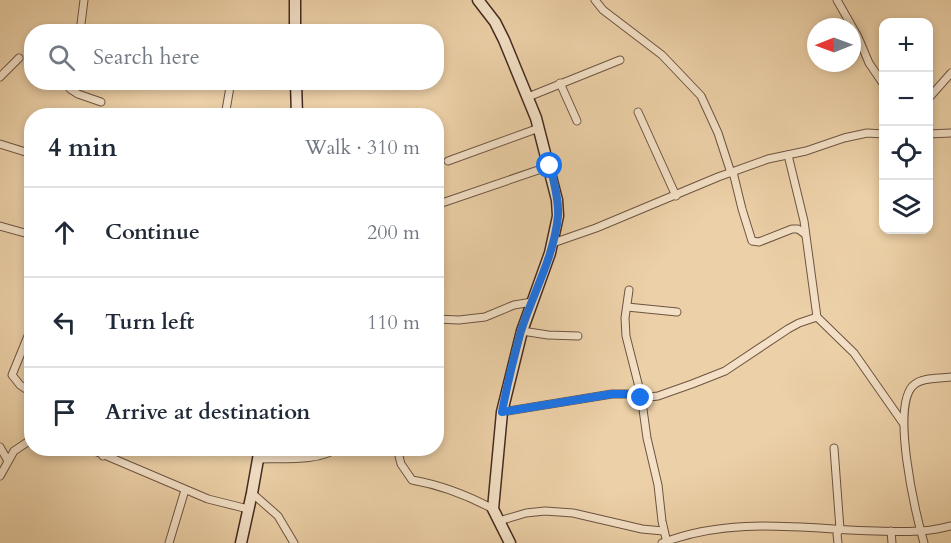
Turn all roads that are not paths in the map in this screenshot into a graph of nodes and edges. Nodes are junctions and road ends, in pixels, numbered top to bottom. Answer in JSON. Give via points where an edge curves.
{"nodes":[{"id":1,"x":84,"y":0,"type":"edge"},
{"id":2,"x":295,"y":0,"type":"edge"},
{"id":3,"x":478,"y":0,"type":"edge"},
{"id":4,"x":595,"y":0,"type":"edge"},
{"id":5,"x":837,"y":0,"type":"edge"},
{"id":6,"x":81,"y":24,"type":"edge"},
{"id":7,"x":295,"y":24,"type":"edge"},
{"id":8,"x":19,"y":58,"type":"dead end"},
{"id":9,"x":620,"y":60,"type":"dead end"},
{"id":10,"x":951,"y":73,"type":"edge"},
{"id":11,"x":0,"y":77,"type":"edge"},
{"id":12,"x":879,"y":77,"type":"edge"},
{"id":13,"x":560,"y":83,"type":"junction"},
{"id":14,"x":72,"y":90,"type":"edge"},
{"id":15,"x":229,"y":90,"type":"edge"},
{"id":16,"x":296,"y":90,"type":"edge"},
{"id":17,"x":933,"y":93,"type":"edge"},
{"id":18,"x":528,"y":97,"type":"junction"},
{"id":19,"x":101,"y":102,"type":"dead end"},
{"id":20,"x":226,"y":108,"type":"edge"},
{"id":21,"x":297,"y":108,"type":"edge"},
{"id":22,"x":638,"y":112,"type":"dead end"},
{"id":23,"x":577,"y":121,"type":"dead end"},
{"id":24,"x":539,"y":128,"type":"junction"},
{"id":25,"x":951,"y":133,"type":"edge"},
{"id":26,"x":879,"y":134,"type":"edge"},
{"id":27,"x":933,"y":134,"type":"edge"},
{"id":28,"x":0,"y":144,"type":"edge"},
{"id":29,"x":24,"y":152,"type":"edge"},
{"id":30,"x":788,"y":155,"type":"junction"},
{"id":31,"x":448,"y":161,"type":"dead end"},
{"id":32,"x":550,"y":166,"type":"junction"},
{"id":33,"x":732,"y":172,"type":"junction"},
{"id":34,"x":676,"y":196,"type":"junction"},
{"id":35,"x":444,"y":202,"type":"edge"},
{"id":36,"x":0,"y":226,"type":"edge"},
{"id":37,"x":24,"y":233,"type":"edge"},
{"id":38,"x":805,"y":234,"type":"junction"},
{"id":39,"x":552,"y":243,"type":"junction"},
{"id":40,"x":629,"y":290,"type":"dead end"},
{"id":41,"x":532,"y":302,"type":"junction"},
{"id":42,"x":627,"y":307,"type":"junction"},
{"id":43,"x":677,"y":312,"type":"dead end"},
{"id":44,"x":817,"y":317,"type":"junction"},
{"id":45,"x":444,"y":320,"type":"edge"},
{"id":46,"x":522,"y":331,"type":"junction"},
{"id":47,"x":578,"y":336,"type":"dead end"},
{"id":48,"x":24,"y":346,"type":"edge"},
{"id":49,"x":951,"y":377,"type":"edge"},
{"id":50,"x":24,"y":388,"type":"edge"},
{"id":51,"x":641,"y":398,"type":"junction"},
{"id":52,"x":502,"y":412,"type":"junction"},
{"id":53,"x":903,"y":423,"type":"junction"},
{"id":54,"x":24,"y":444,"type":"edge"},
{"id":55,"x":0,"y":447,"type":"edge"},
{"id":56,"x":834,"y":448,"type":"dead end"},
{"id":57,"x":104,"y":456,"type":"edge"},
{"id":58,"x":259,"y":456,"type":"edge"},
{"id":59,"x":292,"y":456,"type":"edge"},
{"id":60,"x":315,"y":456,"type":"edge"},
{"id":61,"x":399,"y":456,"type":"edge"},
{"id":62,"x":8,"y":461,"type":"junction"},
{"id":63,"x":0,"y":476,"type":"edge"},
{"id":64,"x":186,"y":490,"type":"junction"},
{"id":65,"x":252,"y":493,"type":"junction"},
{"id":66,"x":493,"y":508,"type":"junction"},
{"id":67,"x":248,"y":509,"type":"junction"},
{"id":68,"x":499,"y":521,"type":"junction"},
{"id":69,"x":951,"y":526,"type":"edge"},
{"id":70,"x":840,"y":529,"type":"junction"},
{"id":71,"x":663,"y":531,"type":"junction"},
{"id":72,"x":891,"y":531,"type":"junction"},
{"id":73,"x":921,"y":531,"type":"junction"},
{"id":74,"x":665,"y":542,"type":"edge"},
{"id":75,"x":169,"y":543,"type":"edge"},
{"id":76,"x":241,"y":543,"type":"edge"},
{"id":77,"x":294,"y":543,"type":"edge"},
{"id":78,"x":510,"y":543,"type":"edge"},
{"id":79,"x":838,"y":543,"type":"edge"},
{"id":80,"x":892,"y":543,"type":"edge"},
{"id":81,"x":924,"y":543,"type":"edge"}],
"edges":[{"from":1,"to":6,"type":"street"},
{"from":2,"to":7,"type":"street"},
{"from":3,"to":18,"type":"street","via":[[495,22]]},
{"from":4,"to":33,"type":"street","via":[[662,55],[701,96]]},
{"from":5,"to":12,"type":"street"},
{"from":8,"to":11,"type":"street"},
{"from":9,"to":13,"type":"street"},
{"from":10,"to":17,"type":"street"},
{"from":13,"to":18,"type":"street"},
{"from":13,"to":23,"type":"street"},
{"from":14,"to":19,"type":"street"},
{"from":15,"to":20,"type":"street"},
{"from":16,"to":21,"type":"street"},
{"from":18,"to":24,"type":"street"},
{"from":22,"to":34,"type":"street"},
{"from":24,"to":31,"type":"street"},
{"from":24,"to":32,"type":"street"},
{"from":25,"to":27,"type":"street"},
{"from":26,"to":30,"type":"street","via":[[844,138]]},
{"from":28,"to":29,"type":"street"},
{"from":30,"to":33,"type":"street"},
{"from":30,"to":38,"type":"street"},
{"from":32,"to":35,"type":"street"},
{"from":32,"to":39,"type":"street","via":[[558,216]]},
{"from":33,"to":34,"type":"street"},
{"from":33,"to":38,"type":"street","via":[[752,241],[792,229]]},
{"from":34,"to":39,"type":"street"},
{"from":36,"to":37,"type":"street"},
{"from":38,"to":44,"type":"street"},
{"from":39,"to":41,"type":"street"},
{"from":40,"to":42,"type":"street"},
{"from":41,"to":45,"type":"street","via":[[485,317]]},
{"from":41,"to":46,"type":"street"},
{"from":42,"to":43,"type":"street"},
{"from":42,"to":51,"type":"street","via":[[626,336]]},
{"from":44,"to":51,"type":"street","via":[[788,329],[725,371]]},
{"from":44,"to":53,"type":"street","via":[[854,353]]},
{"from":46,"to":47,"type":"street"},
{"from":46,"to":52,"type":"street"},
{"from":48,"to":50,"type":"street","via":[[12,375]]},
{"from":49,"to":53,"type":"street","via":[[915,384],[906,396]]},
{"from":51,"to":52,"type":"street","via":[[612,394]]},
{"from":51,"to":71,"type":"street"},
{"from":52,"to":66,"type":"street"},
{"from":53,"to":73,"type":"street"},
{"from":54,"to":62,"type":"street"},
{"from":55,"to":62,"type":"street"},
{"from":56,"to":70,"type":"street"},
{"from":57,"to":64,"type":"street"},
{"from":58,"to":65,"type":"street"},
{"from":59,"to":60,"type":"street"},
{"from":61,"to":66,"type":"street","via":[[412,480],[433,483]]},
{"from":62,"to":63,"type":"street"},
{"from":64,"to":67,"type":"street"},
{"from":64,"to":75,"type":"street"},
{"from":65,"to":67,"type":"street"},
{"from":65,"to":77,"type":"street","via":[[278,516]]},
{"from":66,"to":68,"type":"street"},
{"from":67,"to":76,"type":"street"},
{"from":68,"to":71,"type":"street","via":[[545,511]]},
{"from":68,"to":78,"type":"street"},
{"from":69,"to":73,"type":"street"},
{"from":70,"to":72,"type":"street"},
{"from":70,"to":74,"type":"street","via":[[743,526]]},
{"from":70,"to":79,"type":"street"},
{"from":71,"to":74,"type":"street"},
{"from":72,"to":73,"type":"street"},
{"from":72,"to":80,"type":"street"},
{"from":73,"to":81,"type":"street"}]}
